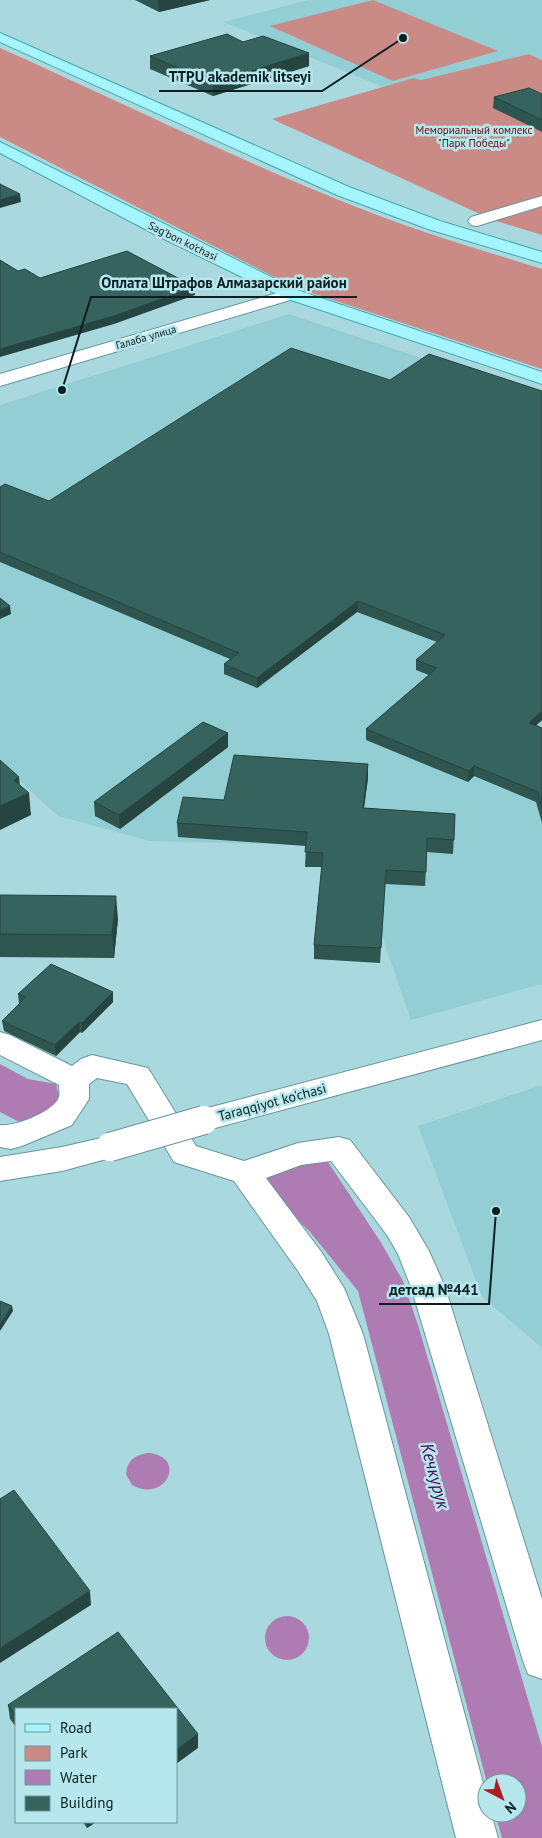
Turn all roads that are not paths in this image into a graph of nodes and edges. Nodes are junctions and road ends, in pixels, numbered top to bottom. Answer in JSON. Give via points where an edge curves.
{"nodes":[{"id":1,"x":0,"y":37,"type":"edge"},
{"id":2,"x":1,"y":149,"type":"edge"},
{"id":3,"x":542,"y":201,"type":"edge"},
{"id":4,"x":477,"y":221,"type":"dead end"},
{"id":5,"x":542,"y":258,"type":"edge"},
{"id":6,"x":291,"y":294,"type":"junction"},
{"id":7,"x":542,"y":378,"type":"edge"},
{"id":8,"x":0,"y":380,"type":"edge"},
{"id":9,"x":542,"y":1030,"type":"edge"},
{"id":10,"x":0,"y":1042,"type":"edge"},
{"id":11,"x":74,"y":1080,"type":"junction"},
{"id":12,"x":0,"y":1136,"type":"edge"},
{"id":13,"x":0,"y":1169,"type":"edge"},
{"id":14,"x":244,"y":1174,"type":"junction"},
{"id":15,"x":542,"y":1661,"type":"edge"},
{"id":16,"x":477,"y":1838,"type":"edge"}],
"edges":[{"from":1,"to":5,"type":"main road","via":[[343,191],[434,225]]},
{"from":2,"to":6,"type":"main road","name":"Sag’bon ko’chasi"},
{"from":3,"to":4,"type":"street"},
{"from":6,"to":7,"type":"main road","name":"Sag’bon ko’chasi"},
{"from":6,"to":8,"type":"street","name":"Галаба улица"},
{"from":9,"to":13,"type":"street","name":"Taraqqiyot ko'chasi","bridge":true,"via":[[110,1147]]},
{"from":10,"to":11,"type":"street"},
{"from":11,"to":12,"type":"street","via":[[74,1099],[62,1117],[11,1138]]},
{"from":11,"to":14,"type":"street","via":[[92,1066],[137,1076],[186,1154]]},
{"from":14,"to":15,"type":"street","via":[[298,1154],[339,1148],[398,1226],[428,1287]]},
{"from":14,"to":16,"type":"street","via":[[310,1262],[332,1297],[346,1334]]}]}
